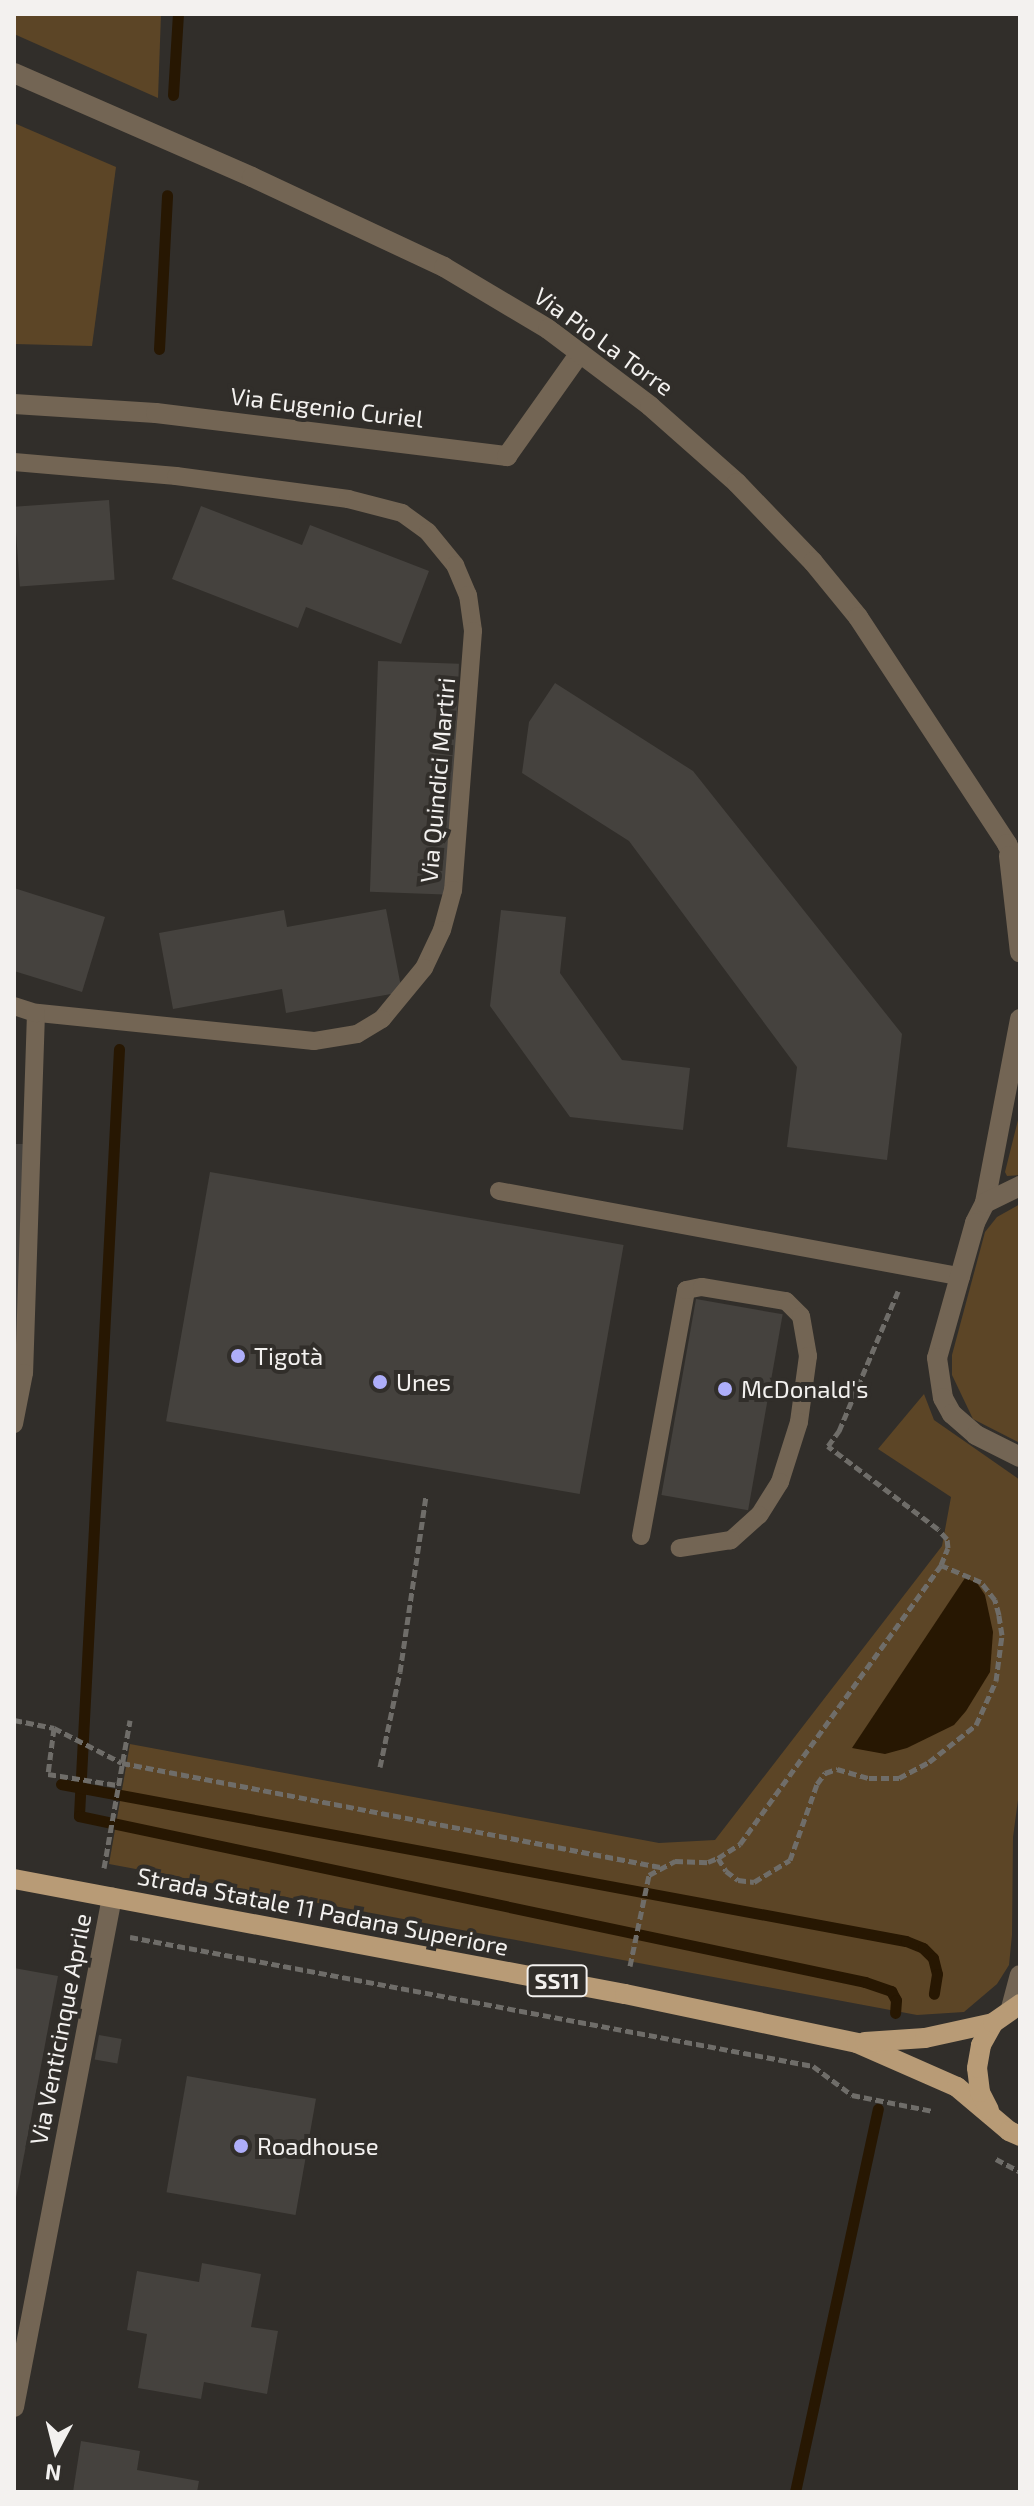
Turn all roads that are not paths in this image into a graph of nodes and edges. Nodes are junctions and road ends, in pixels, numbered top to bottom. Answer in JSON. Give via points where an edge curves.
{"nodes":[{"id":1,"x":14,"y":73,"type":"edge"},
{"id":2,"x":580,"y":353,"type":"junction"},
{"id":3,"x":14,"y":404,"type":"edge"},
{"id":4,"x":14,"y":462,"type":"edge"},
{"id":5,"x":1007,"y":844,"type":"junction"},
{"id":6,"x":1020,"y":871,"type":"edge"},
{"id":7,"x":1020,"y":952,"type":"edge"},
{"id":8,"x":14,"y":1006,"type":"edge"},
{"id":9,"x":36,"y":1013,"type":"junction"},
{"id":10,"x":1020,"y":1019,"type":"edge"},
{"id":11,"x":1020,"y":1186,"type":"edge"},
{"id":12,"x":499,"y":1191,"type":"dead end"},
{"id":13,"x":985,"y":1203,"type":"junction"},
{"id":14,"x":961,"y":1277,"type":"junction"},
{"id":15,"x":14,"y":1424,"type":"edge"},
{"id":16,"x":1020,"y":1457,"type":"edge"},
{"id":17,"x":641,"y":1536,"type":"dead end"},
{"id":18,"x":680,"y":1548,"type":"dead end"},
{"id":19,"x":14,"y":1879,"type":"edge"},
{"id":20,"x":112,"y":1897,"type":"junction"},
{"id":21,"x":1020,"y":1975,"type":"edge"},
{"id":22,"x":1016,"y":2006,"type":"edge"},
{"id":23,"x":993,"y":2023,"type":"junction"},
{"id":24,"x":857,"y":2043,"type":"junction"},
{"id":25,"x":991,"y":2114,"type":"junction"},
{"id":26,"x":1020,"y":2136,"type":"edge"},
{"id":27,"x":14,"y":2407,"type":"edge"}],
"edges":[{"from":1,"to":2,"type":"street","name":"Via Pio La Torre","via":[[432,261]]},
{"from":2,"to":3,"type":"street","name":"Via Eugenio Curiel","via":[[507,456],[171,415]]},
{"from":2,"to":5,"type":"street","name":"Via Pio La Torre","via":[[701,449],[813,562],[880,646]]},
{"from":4,"to":9,"type":"lane","name":"Via Quindici Martiri","via":[[176,476],[348,499],[402,513],[428,532],[455,565],[468,595],[473,631],[453,890],[424,968],[382,1019],[357,1034],[314,1041]]},
{"from":5,"to":6,"type":"street","name":"Via Pio La Torre"},
{"from":5,"to":7,"type":"street","name":"Via Pio La Torre"},
{"from":8,"to":9,"type":"lane","name":"Via Quindici Martiri"},
{"from":9,"to":15,"type":"lane","via":[[24,1373]]},
{"from":10,"to":13,"type":"street"},
{"from":11,"to":13,"type":"street"},
{"from":12,"to":14,"type":"lane"},
{"from":13,"to":14,"type":"street"},
{"from":14,"to":16,"type":"street","via":[[937,1358],[943,1398],[964,1427]]},
{"from":17,"to":18,"type":"lane","via":[[686,1290],[702,1287],[786,1301],[801,1316],[808,1356],[799,1422],[780,1482],[759,1515],[731,1540]]},
{"from":19,"to":20,"type":"main road","name":"Strada Statale 11 Padana Superiore","number":"SS11"},
{"from":20,"to":24,"type":"main road","name":"Strada Statale 11 Padana Superiore","number":"SS11"},
{"from":20,"to":27,"type":"street","name":"Via Venticinque Aprile"},
{"from":21,"to":22,"type":"street"},
{"from":22,"to":23,"type":"main road","name":"Strada Statale 11 Padana Superiore","number":"SS11"},
{"from":23,"to":24,"type":"main road","name":"Strada Statale 11 Padana Superiore","number":"SS11","via":[[973,2031]]},
{"from":23,"to":25,"type":"main road","name":"Strada Statale 11 Padana Superiore","number":"SS11","via":[[977,2068],[980,2092]]},
{"from":24,"to":25,"type":"main road","name":"Strada Statale 11 Padana Superiore","number":"SS11","via":[[928,2071]]},
{"from":25,"to":26,"type":"main road","name":"Strada Statale 11 Padana Superiore","number":"SS11"}]}
